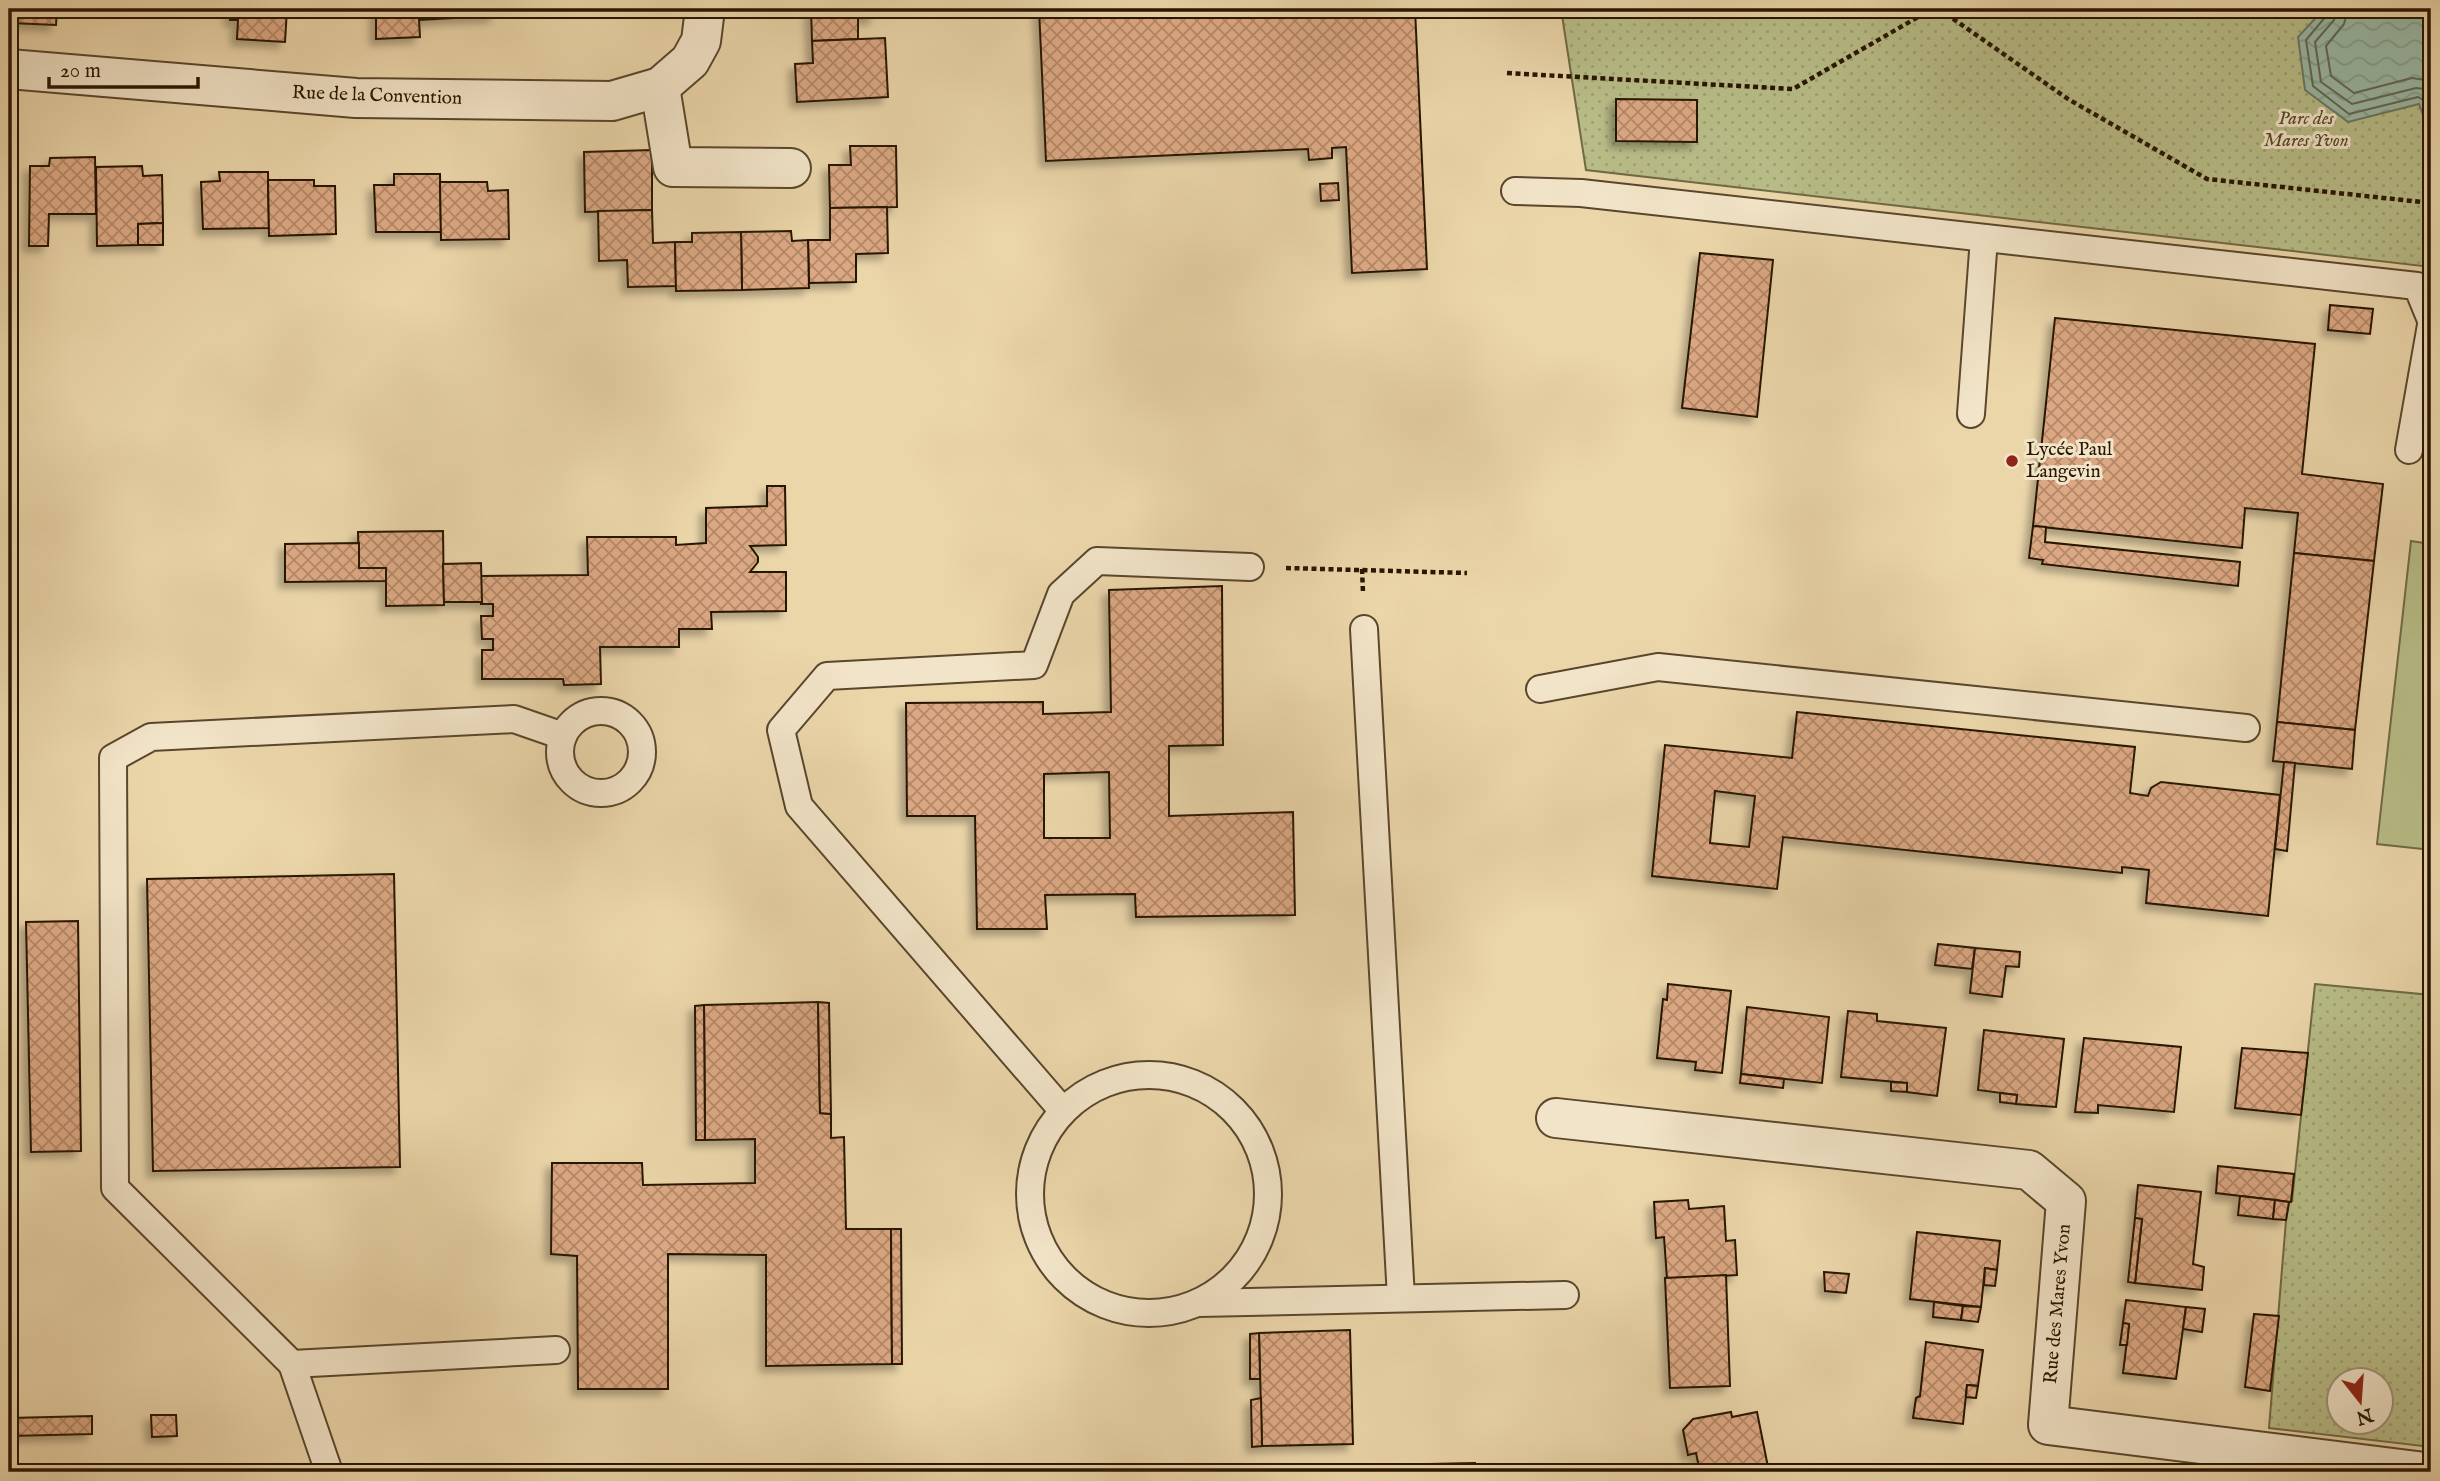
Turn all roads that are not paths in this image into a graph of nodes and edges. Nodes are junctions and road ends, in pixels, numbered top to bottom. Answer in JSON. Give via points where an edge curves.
{"nodes":[{"id":1,"x":705,"y":9,"type":"edge"},
{"id":2,"x":9,"y":69,"type":"edge"},
{"id":3,"x":660,"y":87,"type":"junction"},
{"id":4,"x":791,"y":168,"type":"dead end"},
{"id":5,"x":1515,"y":191,"type":"dead end"},
{"id":6,"x":1984,"y":237,"type":"junction"},
{"id":7,"x":2431,"y":323,"type":"edge"},
{"id":8,"x":1970,"y":414,"type":"dead end"},
{"id":9,"x":2409,"y":450,"type":"dead end"},
{"id":10,"x":1250,"y":567,"type":"road end"},
{"id":11,"x":1364,"y":629,"type":"dead end"},
{"id":12,"x":1540,"y":689,"type":"dead end"},
{"id":13,"x":2246,"y":728,"type":"dead end"},
{"id":14,"x":563,"y":736,"type":"dead end"},
{"id":15,"x":1063,"y":1111,"type":"junction"},
{"id":16,"x":1556,"y":1118,"type":"dead end"},
{"id":17,"x":1565,"y":1295,"type":"dead end"},
{"id":18,"x":1401,"y":1298,"type":"junction"},
{"id":19,"x":1199,"y":1303,"type":"junction"},
{"id":20,"x":556,"y":1350,"type":"dead end"},
{"id":21,"x":292,"y":1364,"type":"junction"},
{"id":22,"x":328,"y":1472,"type":"edge"},
{"id":23,"x":2425,"y":1472,"type":"edge"}],
"edges":[{"from":1,"to":3,"type":"street","name":"Rue de la Convention","via":[[701,41],[690,61]]},
{"from":2,"to":3,"type":"street","name":"Rue de la Convention","via":[[356,98],[612,101]]},
{"from":3,"to":4,"type":"street","via":[[673,167]]},
{"from":5,"to":6,"type":"lane","via":[[1581,193]]},
{"from":6,"to":7,"type":"lane","via":[[2417,286]]},
{"from":6,"to":8,"type":"lane"},
{"from":7,"to":9,"type":"lane"},
{"from":10,"to":15,"type":"lane","via":[[1097,561],[1061,594],[1034,665],[827,676],[781,730],[799,806]]},
{"from":11,"to":18,"type":"lane"},
{"from":12,"to":13,"type":"lane","via":[[1658,667]]},
{"from":14,"to":21,"type":"lane","via":[[514,719],[164,736],[150,737],[113,758],[115,1188]]},
{"from":15,"to":19,"type":"lane","via":[[1046,1132],[1029,1185],[1037,1239],[1051,1263],[1092,1300],[1118,1309],[1145,1314]]},
{"from":15,"to":19,"type":"lane","via":[[1085,1093],[1137,1075],[1192,1083],[1238,1114],[1264,1163],[1266,1218],[1243,1268]]},
{"from":16,"to":23,"type":"street","name":"Rue des Mares Yvon","via":[[2029,1170],[2066,1201],[2048,1425]]},
{"from":17,"to":18,"type":"lane"},
{"from":18,"to":19,"type":"lane"},
{"from":20,"to":21,"type":"lane"},
{"from":21,"to":22,"type":"lane"}]}
